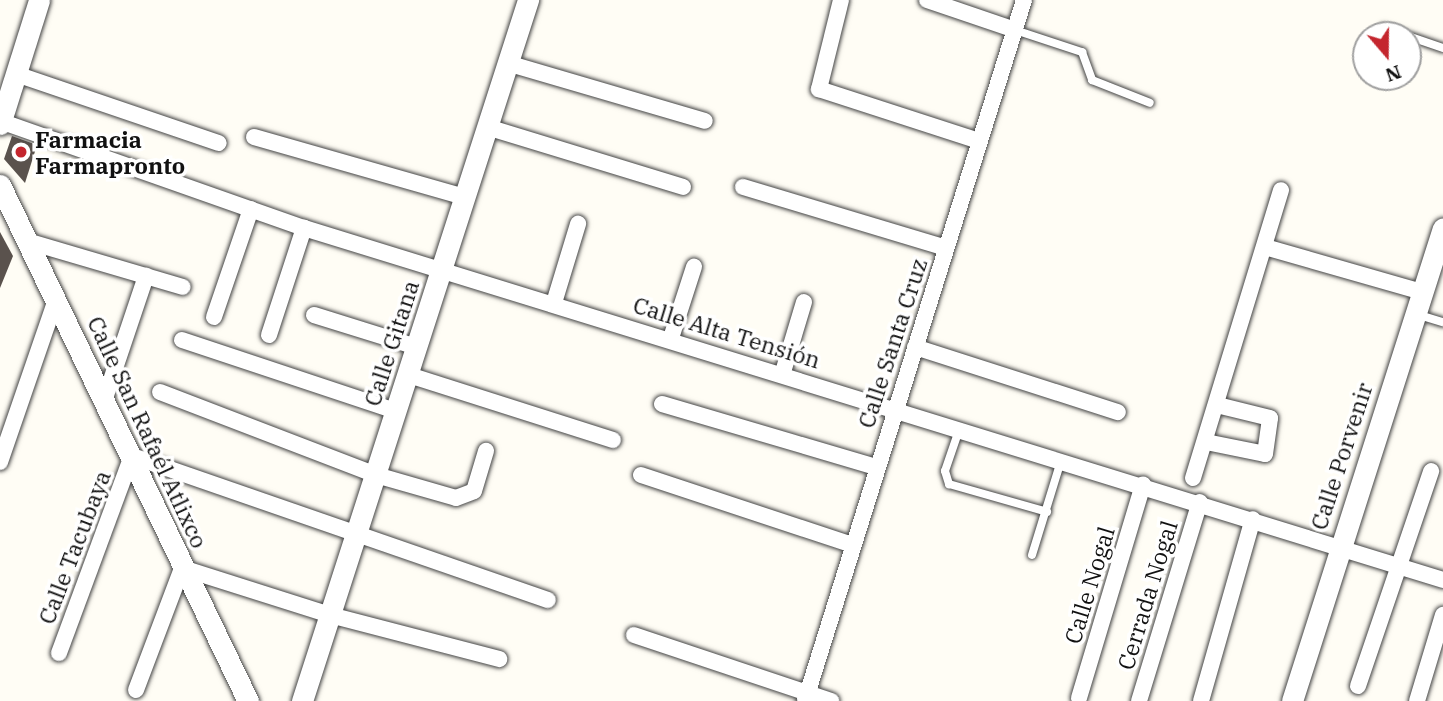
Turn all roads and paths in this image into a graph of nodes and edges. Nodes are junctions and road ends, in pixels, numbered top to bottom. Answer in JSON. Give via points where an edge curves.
{"nodes":[{"id":1,"x":39,"y":0,"type":"edge"},
{"id":2,"x":528,"y":0,"type":"edge"},
{"id":3,"x":841,"y":0,"type":"edge"},
{"id":4,"x":927,"y":0,"type":"edge"},
{"id":5,"x":1024,"y":0,"type":"edge"},
{"id":6,"x":1015,"y":30,"type":"junction"},
{"id":7,"x":1422,"y":41,"type":"edge"},
{"id":8,"x":1443,"y":48,"type":"edge"},
{"id":9,"x":507,"y":63,"type":"junction"},
{"id":10,"x":16,"y":74,"type":"junction"},
{"id":11,"x":1150,"y":103,"type":"dead end"},
{"id":12,"x":705,"y":121,"type":"dead end"},
{"id":13,"x":0,"y":122,"type":"edge"},
{"id":14,"x":487,"y":127,"type":"junction"},
{"id":15,"x":254,"y":137,"type":"dead end"},
{"id":16,"x":979,"y":141,"type":"junction"},
{"id":17,"x":219,"y":143,"type":"dead end"},
{"id":18,"x":0,"y":185,"type":"edge"},
{"id":19,"x":682,"y":187,"type":"dead end"},
{"id":20,"x":743,"y":187,"type":"dead end"},
{"id":21,"x":1282,"y":190,"type":"dead end"},
{"id":22,"x":464,"y":197,"type":"junction"},
{"id":23,"x":251,"y":209,"type":"junction"},
{"id":24,"x":578,"y":223,"type":"dead end"},
{"id":25,"x":304,"y":228,"type":"junction"},
{"id":26,"x":1443,"y":229,"type":"edge"},
{"id":27,"x":30,"y":242,"type":"junction"},
{"id":28,"x":1265,"y":247,"type":"junction"},
{"id":29,"x":946,"y":248,"type":"junction"},
{"id":30,"x":694,"y":267,"type":"dead end"},
{"id":31,"x":442,"y":271,"type":"junction"},
{"id":32,"x":146,"y":276,"type":"junction"},
{"id":33,"x":184,"y":287,"type":"dead end"},
{"id":34,"x":1422,"y":292,"type":"junction"},
{"id":35,"x":56,"y":299,"type":"junction"},
{"id":36,"x":804,"y":302,"type":"dead end"},
{"id":37,"x":554,"y":303,"type":"junction"},
{"id":38,"x":314,"y":314,"type":"dead end"},
{"id":39,"x":1416,"y":314,"type":"junction"},
{"id":40,"x":214,"y":317,"type":"dead end"},
{"id":41,"x":1443,"y":322,"type":"edge"},
{"id":42,"x":269,"y":335,"type":"dead end"},
{"id":43,"x":671,"y":338,"type":"junction"},
{"id":44,"x":182,"y":340,"type":"dead end"},
{"id":45,"x":417,"y":346,"type":"junction"},
{"id":46,"x":915,"y":348,"type":"junction"},
{"id":47,"x":783,"y":372,"type":"junction"},
{"id":48,"x":409,"y":375,"type":"junction"},
{"id":49,"x":160,"y":392,"type":"dead end"},
{"id":50,"x":105,"y":397,"type":"junction"},
{"id":51,"x":662,"y":404,"type":"dead end"},
{"id":52,"x":1217,"y":405,"type":"junction"},
{"id":53,"x":895,"y":408,"type":"junction"},
{"id":54,"x":396,"y":411,"type":"junction"},
{"id":55,"x":1118,"y":412,"type":"dead end"},
{"id":56,"x":959,"y":430,"type":"junction"},
{"id":57,"x":613,"y":440,"type":"dead end"},
{"id":58,"x":1206,"y":442,"type":"junction"},
{"id":59,"x":486,"y":451,"type":"dead end"},
{"id":60,"x":132,"y":456,"type":"junction"},
{"id":61,"x":1062,"y":461,"type":"junction"},
{"id":62,"x":0,"y":462,"type":"edge"},
{"id":63,"x":876,"y":467,"type":"junction"},
{"id":64,"x":1431,"y":471,"type":"dead end"},
{"id":65,"x":376,"y":475,"type":"junction"},
{"id":66,"x":641,"y":475,"type":"dead end"},
{"id":67,"x":1193,"y":478,"type":"dead end"},
{"id":68,"x":1143,"y":484,"type":"junction"},
{"id":69,"x":1200,"y":502,"type":"junction"},
{"id":70,"x":1047,"y":512,"type":"junction"},
{"id":71,"x":1254,"y":519,"type":"junction"},
{"id":72,"x":355,"y":536,"type":"junction"},
{"id":73,"x":853,"y":545,"type":"junction"},
{"id":74,"x":1338,"y":546,"type":"junction"},
{"id":75,"x":1032,"y":555,"type":"dead end"},
{"id":76,"x":1399,"y":566,"type":"junction"},
{"id":77,"x":183,"y":568,"type":"junction"},
{"id":78,"x":1443,"y":580,"type":"edge"},
{"id":79,"x":548,"y":600,"type":"dead end"},
{"id":80,"x":330,"y":615,"type":"junction"},
{"id":81,"x":1443,"y":615,"type":"edge"},
{"id":82,"x":634,"y":635,"type":"dead end"},
{"id":83,"x":59,"y":653,"type":"dead end"},
{"id":84,"x":499,"y":659,"type":"dead end"},
{"id":85,"x":1358,"y":686,"type":"dead end"},
{"id":86,"x":136,"y":690,"type":"dead end"},
{"id":87,"x":806,"y":697,"type":"edge"},
{"id":88,"x":1079,"y":698,"type":"dead end"},
{"id":89,"x":248,"y":701,"type":"edge"},
{"id":90,"x":302,"y":701,"type":"edge"},
{"id":91,"x":831,"y":701,"type":"edge"},
{"id":92,"x":1139,"y":701,"type":"edge"},
{"id":93,"x":1201,"y":701,"type":"edge"},
{"id":94,"x":1292,"y":701,"type":"edge"},
{"id":95,"x":1418,"y":701,"type":"edge"}],
"edges":[{"from":1,"to":10,"type":"street"},
{"from":2,"to":9,"type":"street","name":"Calle Gitana"},
{"from":3,"to":16,"type":"street","via":[[819,89]]},
{"from":4,"to":6,"type":"street"},
{"from":5,"to":6,"type":"street","name":"Calle Santa Cruz"},
{"from":6,"to":11,"type":"lane","via":[[1082,52],[1092,80]]},
{"from":6,"to":16,"type":"street","name":"Calle Santa Cruz"},
{"from":7,"to":8,"type":"lane"},
{"from":9,"to":12,"type":"street"},
{"from":9,"to":14,"type":"street","name":"Calle Gitana"},
{"from":10,"to":13,"type":"street"},
{"from":10,"to":17,"type":"street"},
{"from":13,"to":23,"type":"street","name":"Calle Alta Tensión"},
{"from":14,"to":19,"type":"street"},
{"from":14,"to":22,"type":"street","name":"Calle Gitana"},
{"from":15,"to":22,"type":"street"},
{"from":16,"to":29,"type":"street","name":"Calle Santa Cruz"},
{"from":18,"to":27,"type":"street","name":"Calle San Rafaél Atlixco"},
{"from":20,"to":29,"type":"street"},
{"from":21,"to":28,"type":"street"},
{"from":22,"to":31,"type":"street","name":"Calle Gitana"},
{"from":23,"to":25,"type":"street","name":"Calle Alta Tensión"},
{"from":23,"to":40,"type":"street"},
{"from":24,"to":37,"type":"street"},
{"from":25,"to":31,"type":"street","name":"Calle Alta Tensión"},
{"from":25,"to":42,"type":"street"},
{"from":26,"to":34,"type":"street","name":"Calle Porvenir"},
{"from":27,"to":32,"type":"street"},
{"from":27,"to":35,"type":"street","name":"Calle San Rafaél Atlixco"},
{"from":28,"to":34,"type":"street"},
{"from":28,"to":52,"type":"street"},
{"from":29,"to":46,"type":"street","name":"Calle Santa Cruz"},
{"from":30,"to":43,"type":"street"},
{"from":31,"to":37,"type":"street","name":"Calle Alta Tensión"},
{"from":31,"to":45,"type":"street","name":"Calle Gitana"},
{"from":32,"to":33,"type":"street"},
{"from":32,"to":50,"type":"street"},
{"from":34,"to":39,"type":"street","name":"Calle Porvenir"},
{"from":35,"to":50,"type":"street","name":"Calle San Rafaél Atlixco"},
{"from":35,"to":62,"type":"street"},
{"from":36,"to":47,"type":"street"},
{"from":37,"to":43,"type":"street","name":"Calle Alta Tensión"},
{"from":38,"to":45,"type":"street"},
{"from":39,"to":41,"type":"lane"},
{"from":39,"to":74,"type":"street","name":"Calle Porvenir"},
{"from":43,"to":47,"type":"street","name":"Calle Alta Tensión"},
{"from":44,"to":54,"type":"street"},
{"from":45,"to":48,"type":"street","name":"Calle Gitana"},
{"from":46,"to":53,"type":"street","name":"Calle Santa Cruz"},
{"from":46,"to":55,"type":"street"},
{"from":47,"to":53,"type":"street","name":"Calle Alta Tensión"},
{"from":48,"to":54,"type":"street","name":"Calle Gitana"},
{"from":48,"to":57,"type":"street"},
{"from":49,"to":65,"type":"street"},
{"from":50,"to":60,"type":"street","name":"Calle San Rafaél Atlixco"},
{"from":51,"to":63,"type":"street"},
{"from":52,"to":58,"type":"street"},
{"from":52,"to":58,"type":"street","via":[[1270,418],[1265,454]]},
{"from":53,"to":56,"type":"street","name":"Calle Alta Tensión"},
{"from":53,"to":63,"type":"street","name":"Calle Santa Cruz"},
{"from":54,"to":65,"type":"street","name":"Calle Gitana"},
{"from":56,"to":61,"type":"street","name":"Calle Alta Tensión"},
{"from":56,"to":70,"type":"lane","via":[[945,471],[949,484]]},
{"from":58,"to":67,"type":"street"},
{"from":59,"to":65,"type":"street","via":[[474,491],[466,497]]},
{"from":60,"to":72,"type":"street"},
{"from":60,"to":77,"type":"street","name":"Calle San Rafaél Atlixco"},
{"from":60,"to":83,"type":"street","name":"Calle Tacubaya"},
{"from":61,"to":68,"type":"street","name":"Calle Alta Tensión"},
{"from":61,"to":70,"type":"lane"},
{"from":63,"to":73,"type":"street","name":"Calle Santa Cruz"},
{"from":64,"to":76,"type":"street"},
{"from":65,"to":72,"type":"street","name":"Calle Gitana"},
{"from":66,"to":73,"type":"street"},
{"from":68,"to":69,"type":"street","name":"Calle Alta Tensión"},
{"from":68,"to":88,"type":"street","name":"Calle Nogal"},
{"from":69,"to":71,"type":"street","name":"Calle Alta Tensión"},
{"from":69,"to":92,"type":"street","name":"Cerrada Nogal"},
{"from":70,"to":75,"type":"lane"},
{"from":71,"to":74,"type":"street","name":"Calle Alta Tensión"},
{"from":71,"to":93,"type":"street"},
{"from":72,"to":79,"type":"street"},
{"from":72,"to":80,"type":"street","name":"Calle Gitana"},
{"from":73,"to":87,"type":"street","name":"Calle Santa Cruz"},
{"from":74,"to":76,"type":"street","name":"Calle Alta Tensión"},
{"from":74,"to":94,"type":"street","name":"Calle Porvenir"},
{"from":76,"to":78,"type":"street","name":"Calle Alta Tensión"},
{"from":76,"to":85,"type":"street"},
{"from":77,"to":80,"type":"street"},
{"from":77,"to":86,"type":"street"},
{"from":77,"to":89,"type":"street","name":"Calle San Rafaél Atlixco"},
{"from":80,"to":84,"type":"street"},
{"from":80,"to":90,"type":"street","name":"Calle Gitana"},
{"from":81,"to":95,"type":"street"},
{"from":82,"to":87,"type":"street"},
{"from":87,"to":91,"type":"street"}]}
